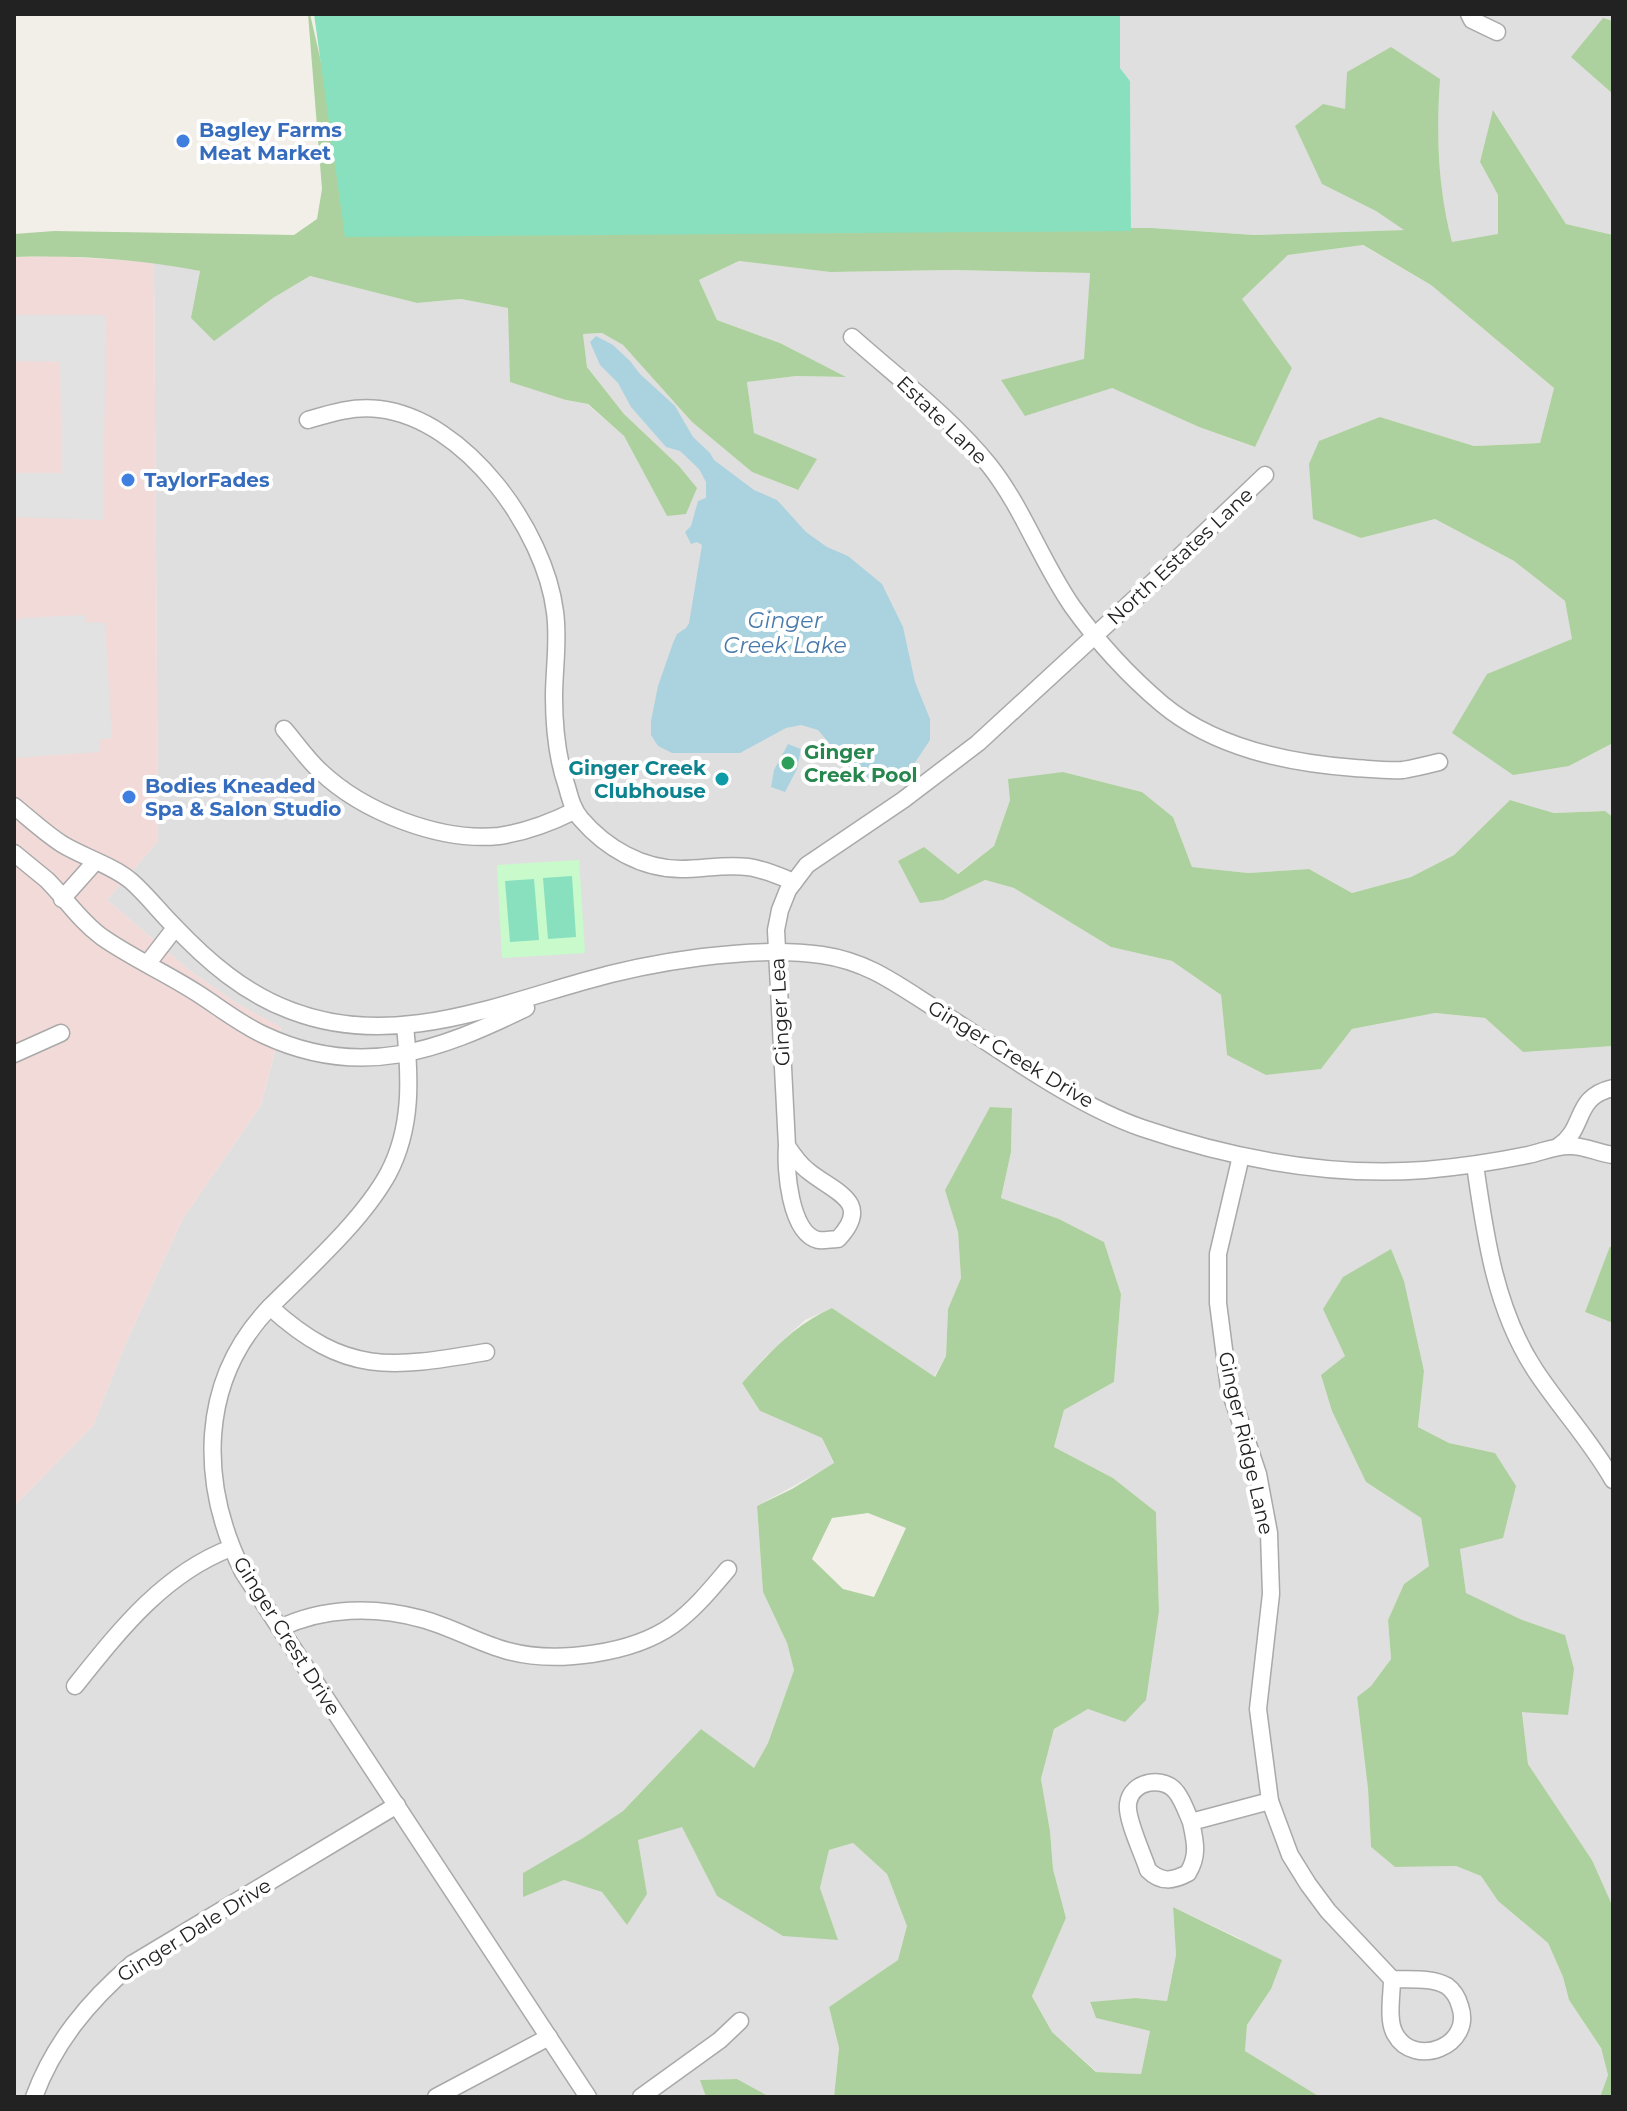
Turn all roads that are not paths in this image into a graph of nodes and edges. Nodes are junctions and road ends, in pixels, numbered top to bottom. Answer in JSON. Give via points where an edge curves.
{"nodes":[{"id":1,"x":1469,"y":14,"type":"edge"},
{"id":2,"x":1497,"y":32,"type":"dead end"},
{"id":3,"x":852,"y":337,"type":"dead end"},
{"id":4,"x":308,"y":420,"type":"dead end"},
{"id":5,"x":1265,"y":475,"type":"dead end"},
{"id":6,"x":1095,"y":636,"type":"junction"},
{"id":7,"x":284,"y":729,"type":"dead end"},
{"id":8,"x":1439,"y":762,"type":"dead end"},
{"id":9,"x":14,"y":806,"type":"edge"},
{"id":10,"x":574,"y":811,"type":"junction"},
{"id":11,"x":14,"y":853,"type":"edge"},
{"id":12,"x":95,"y":862,"type":"junction"},
{"id":13,"x":794,"y":882,"type":"junction"},
{"id":14,"x":62,"y":899,"type":"junction"},
{"id":15,"x":175,"y":928,"type":"junction"},
{"id":16,"x":776,"y":953,"type":"junction"},
{"id":17,"x":148,"y":963,"type":"junction"},
{"id":18,"x":563,"y":988,"type":"junction"},
{"id":19,"x":405,"y":1025,"type":"junction"},
{"id":20,"x":61,"y":1033,"type":"dead end"},
{"id":21,"x":14,"y":1054,"type":"edge"},
{"id":22,"x":408,"y":1054,"type":"junction"},
{"id":23,"x":1613,"y":1088,"type":"edge"},
{"id":24,"x":787,"y":1146,"type":"junction"},
{"id":25,"x":1558,"y":1147,"type":"junction"},
{"id":26,"x":1613,"y":1155,"type":"edge"},
{"id":27,"x":1241,"y":1156,"type":"junction"},
{"id":28,"x":1475,"y":1165,"type":"junction"},
{"id":29,"x":270,"y":1307,"type":"junction"},
{"id":30,"x":486,"y":1352,"type":"dead end"},
{"id":31,"x":1613,"y":1480,"type":"edge"},
{"id":32,"x":231,"y":1548,"type":"junction"},
{"id":33,"x":728,"y":1569,"type":"dead end"},
{"id":34,"x":280,"y":1628,"type":"junction"},
{"id":35,"x":75,"y":1686,"type":"dead end"},
{"id":36,"x":1270,"y":1801,"type":"junction"},
{"id":37,"x":397,"y":1805,"type":"junction"},
{"id":38,"x":1191,"y":1822,"type":"junction"},
{"id":39,"x":1392,"y":1979,"type":"junction"},
{"id":40,"x":740,"y":2021,"type":"dead end"},
{"id":41,"x":549,"y":2037,"type":"junction"},
{"id":42,"x":34,"y":2097,"type":"edge"},
{"id":43,"x":436,"y":2097,"type":"edge"},
{"id":44,"x":588,"y":2097,"type":"edge"},
{"id":45,"x":641,"y":2097,"type":"edge"}],
"edges":[{"from":1,"to":2,"type":"street"},
{"from":3,"to":6,"type":"street","name":"Estate Lane","via":[[990,466],[1058,584]]},
{"from":4,"to":10,"type":"street","via":[[346,409],[395,413],[448,439],[496,483],[536,548],[552,597],[556,737]]},
{"from":5,"to":6,"type":"street","name":"North Estates Lane"},
{"from":6,"to":8,"type":"street","name":"Estate Lane","via":[[1164,705],[1227,741],[1275,757],[1329,766],[1404,770]]},
{"from":6,"to":13,"type":"street","name":"North Estates Lane","via":[[956,761],[815,858]]},
{"from":7,"to":10,"type":"street","via":[[319,771],[342,789],[370,807],[424,827],[496,836],[551,823]]},
{"from":9,"to":12,"type":"street","name":"Ginger Creek Drive","via":[[59,842]]},
{"from":10,"to":13,"type":"street","via":[[599,838],[659,867],[750,867]]},
{"from":11,"to":14,"type":"street","name":"Ginger Creek Drive"},
{"from":12,"to":14,"type":"street"},
{"from":12,"to":15,"type":"street","name":"Ginger Creek Drive","via":[[128,878]]},
{"from":13,"to":16,"type":"street","name":"Ginger Lea","via":[[780,910]]},
{"from":14,"to":17,"type":"street","name":"Ginger Creek Drive","via":[[103,937]]},
{"from":15,"to":17,"type":"street"},
{"from":15,"to":19,"type":"street","name":"Ginger Creek Drive","via":[[235,981],[294,1012],[352,1026]]},
{"from":16,"to":18,"type":"street","name":"Ginger Creek Drive","via":[[657,964]]},
{"from":16,"to":24,"type":"street","name":"Ginger Lea"},
{"from":16,"to":27,"type":"street","name":"Ginger Creek Drive","via":[[823,955],[872,968],[1070,1093],[1138,1127]]},
{"from":17,"to":22,"type":"street","name":"Ginger Creek Drive","via":[[240,1022],[290,1046],[354,1057]]},
{"from":18,"to":19,"type":"street","name":"Ginger Creek Drive","via":[[489,1010]]},
{"from":18,"to":22,"type":"street","name":"Ginger Creek Drive","via":[[473,1033]]},
{"from":19,"to":22,"type":"street","name":"Ginger Crest Drive"},
{"from":20,"to":21,"type":"street"},
{"from":22,"to":29,"type":"street","name":"Ginger Crest Drive","via":[[407,1117],[388,1173],[365,1207]]},
{"from":23,"to":25,"type":"street","via":[[1597,1092],[1584,1104],[1572,1137]]},
{"from":24,"to":24,"type":"street","name":"Ginger Lea","via":[[806,1170],[851,1206],[852,1218],[838,1239],[818,1240],[803,1226],[785,1171]]},
{"from":25,"to":26,"type":"street","name":"Ginger Creek Drive","via":[[1574,1145]]},
{"from":25,"to":28,"type":"street","name":"Ginger Creek Drive"},
{"from":27,"to":28,"type":"street","name":"Ginger Creek Drive","via":[[1359,1171]]},
{"from":27,"to":36,"type":"street","name":"Ginger Ridge Lane","via":[[1218,1254],[1218,1303],[1229,1388],[1258,1474],[1269,1533],[1271,1594],[1258,1709]]},
{"from":28,"to":31,"type":"street","via":[[1486,1243],[1507,1314],[1534,1368]]},
{"from":29,"to":30,"type":"street","via":[[314,1342],[364,1360],[417,1363]]},
{"from":29,"to":32,"type":"street","name":"Ginger Crest Drive","via":[[237,1351],[213,1424],[213,1482]]},
{"from":32,"to":34,"type":"street","name":"Ginger Crest Drive"},
{"from":32,"to":35,"type":"street","via":[[172,1580]]},
{"from":33,"to":34,"type":"street","via":[[670,1627],[623,1647],[572,1656],[511,1652],[392,1613],[319,1612]]},
{"from":34,"to":37,"type":"street","name":"Ginger Crest Drive"},
{"from":36,"to":38,"type":"street"},
{"from":36,"to":39,"type":"street","name":"Ginger Ridge Lane","via":[[1290,1855],[1308,1884]]},
{"from":37,"to":41,"type":"street","name":"Ginger Crest Drive"},
{"from":37,"to":42,"type":"street","name":"Ginger Dale Drive","via":[[132,1964],[81,2013],[57,2047]]},
{"from":38,"to":38,"type":"street","via":[[1177,1792],[1167,1784],[1141,1785],[1128,1804],[1148,1870],[1156,1877],[1167,1880],[1188,1873],[1197,1849]]},
{"from":39,"to":39,"type":"street","via":[[1393,2032],[1401,2042],[1424,2052],[1454,2040],[1462,2012],[1446,1986]]},
{"from":40,"to":45,"type":"street"},
{"from":41,"to":43,"type":"street"},
{"from":41,"to":44,"type":"street","name":"Ginger Crest Drive"}]}
